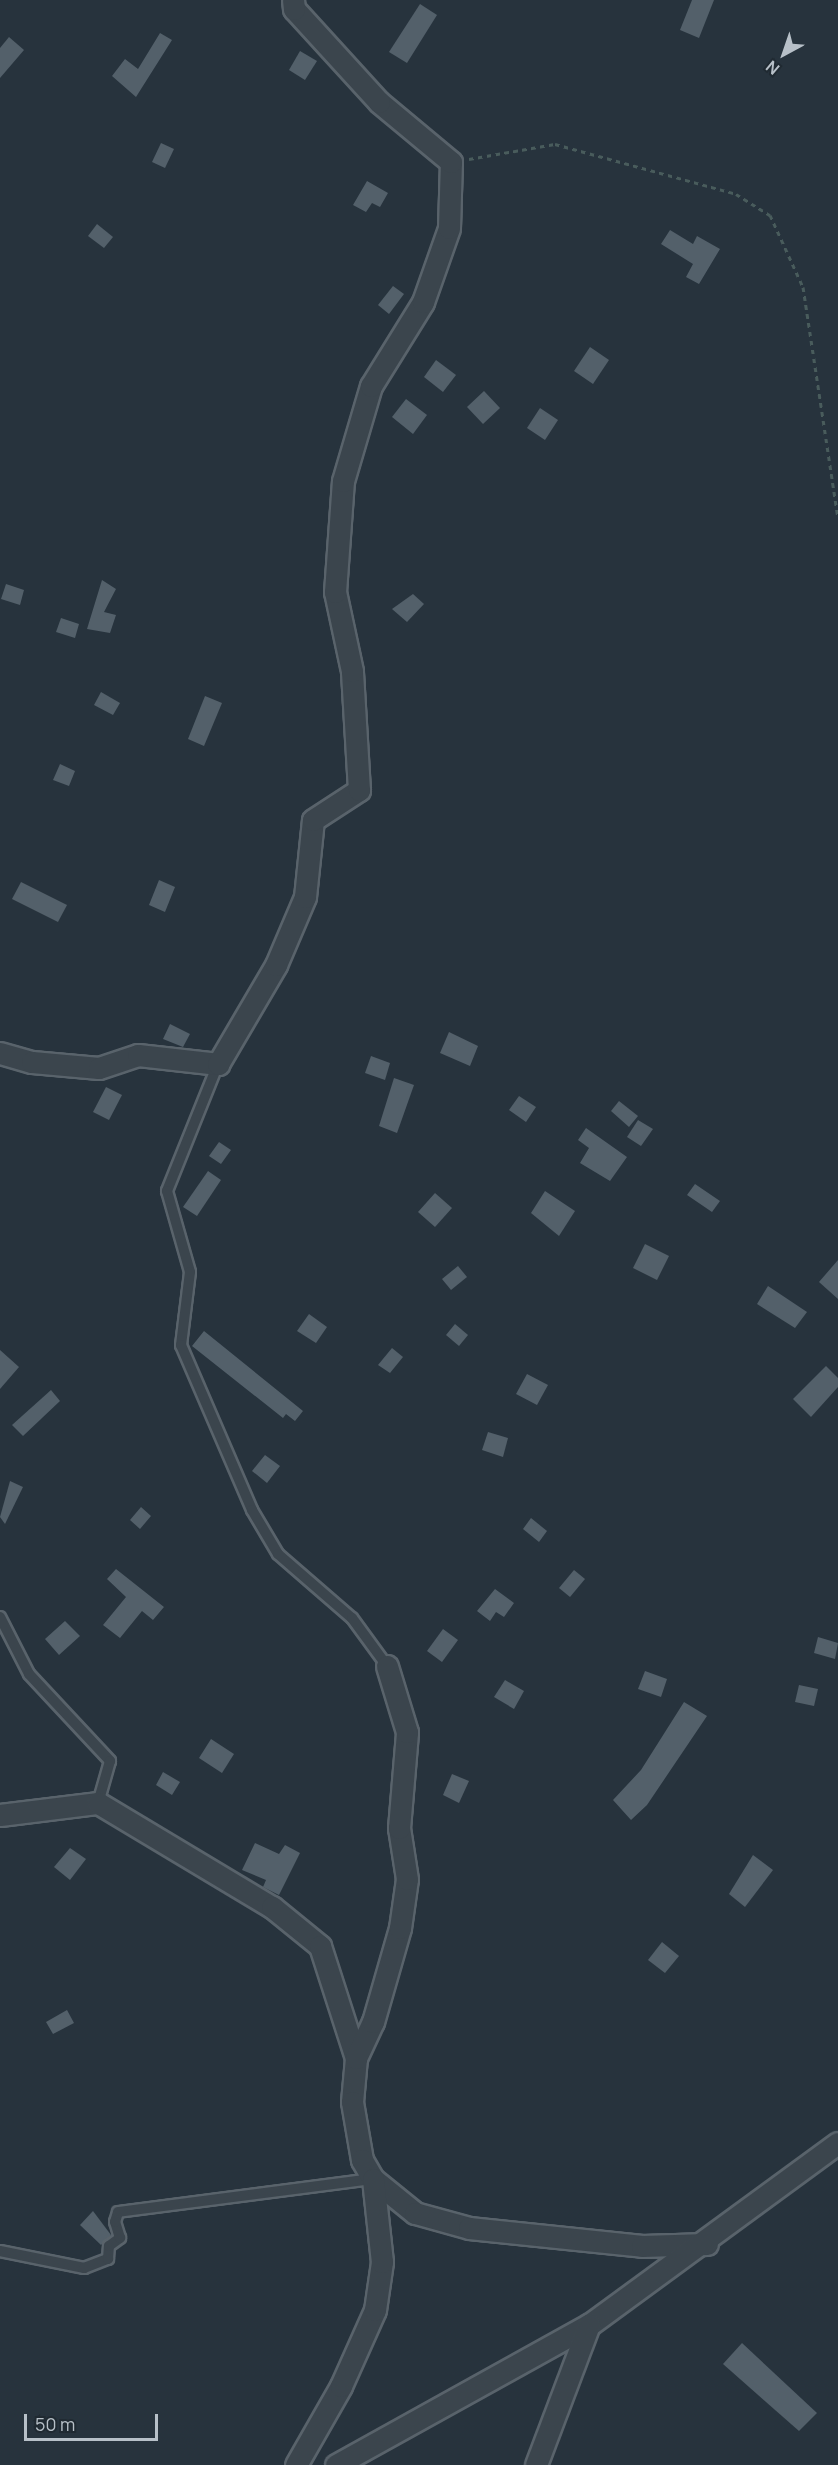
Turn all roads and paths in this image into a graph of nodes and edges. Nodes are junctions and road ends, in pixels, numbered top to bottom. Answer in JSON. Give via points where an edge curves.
{"nodes":[{"id":1,"x":293,"y":0,"type":"edge"},
{"id":2,"x":451,"y":162,"type":"junction"},
{"id":3,"x":838,"y":518,"type":"edge"},
{"id":4,"x":0,"y":1053,"type":"edge"},
{"id":5,"x":218,"y":1064,"type":"junction"},
{"id":6,"x":0,"y":1617,"type":"edge"},
{"id":7,"x":387,"y":1665,"type":"joint"},
{"id":8,"x":98,"y":1803,"type":"junction"},
{"id":9,"x":0,"y":1815,"type":"edge"},
{"id":10,"x":356,"y":2058,"type":"junction"},
{"id":11,"x":838,"y":2143,"type":"edge"},
{"id":12,"x":373,"y":2179,"type":"junction"},
{"id":13,"x":706,"y":2244,"type":"junction"},
{"id":14,"x":0,"y":2251,"type":"edge"},
{"id":15,"x":589,"y":2325,"type":"junction"},
{"id":16,"x":296,"y":2465,"type":"edge"},
{"id":17,"x":336,"y":2465,"type":"edge"},
{"id":18,"x":536,"y":2465,"type":"edge"}],
"edges":[{"from":1,"to":2,"type":"street","via":[[294,9],[379,102]]},
{"from":2,"to":3,"type":"path","via":[[555,144],[653,176],[736,194],[770,215],[803,287]]},
{"from":2,"to":5,"type":"street","via":[[449,228],[423,303],[371,386],[343,481],[335,592],[352,671],[359,790],[313,820],[305,897],[276,964]]},
{"from":4,"to":5,"type":"street","via":[[32,1062],[99,1068],[138,1055]]},
{"from":5,"to":7,"type":"lane","via":[[167,1191],[190,1272],[181,1345],[252,1510],[278,1554],[352,1618]]},
{"from":6,"to":8,"type":"lane","via":[[28,1674],[110,1761]]},
{"from":7,"to":10,"type":"street","via":[[407,1732],[399,1828],[407,1880],[400,1928],[373,2022]]},
{"from":8,"to":9,"type":"street"},
{"from":8,"to":10,"type":"street","via":[[272,1907],[320,1946]]},
{"from":10,"to":12,"type":"street","via":[[352,2102],[362,2160]]},
{"from":11,"to":13,"type":"street"},
{"from":12,"to":13,"type":"street","via":[[415,2213],[469,2228],[642,2246]]},
{"from":12,"to":14,"type":"lane","via":[[118,2212],[115,2222],[120,2238],[109,2246],[108,2259],[84,2268]]},
{"from":12,"to":16,"type":"street","via":[[382,2262],[375,2310],[341,2386]]},
{"from":13,"to":15,"type":"street"},
{"from":15,"to":17,"type":"street"},
{"from":15,"to":18,"type":"street"}]}
